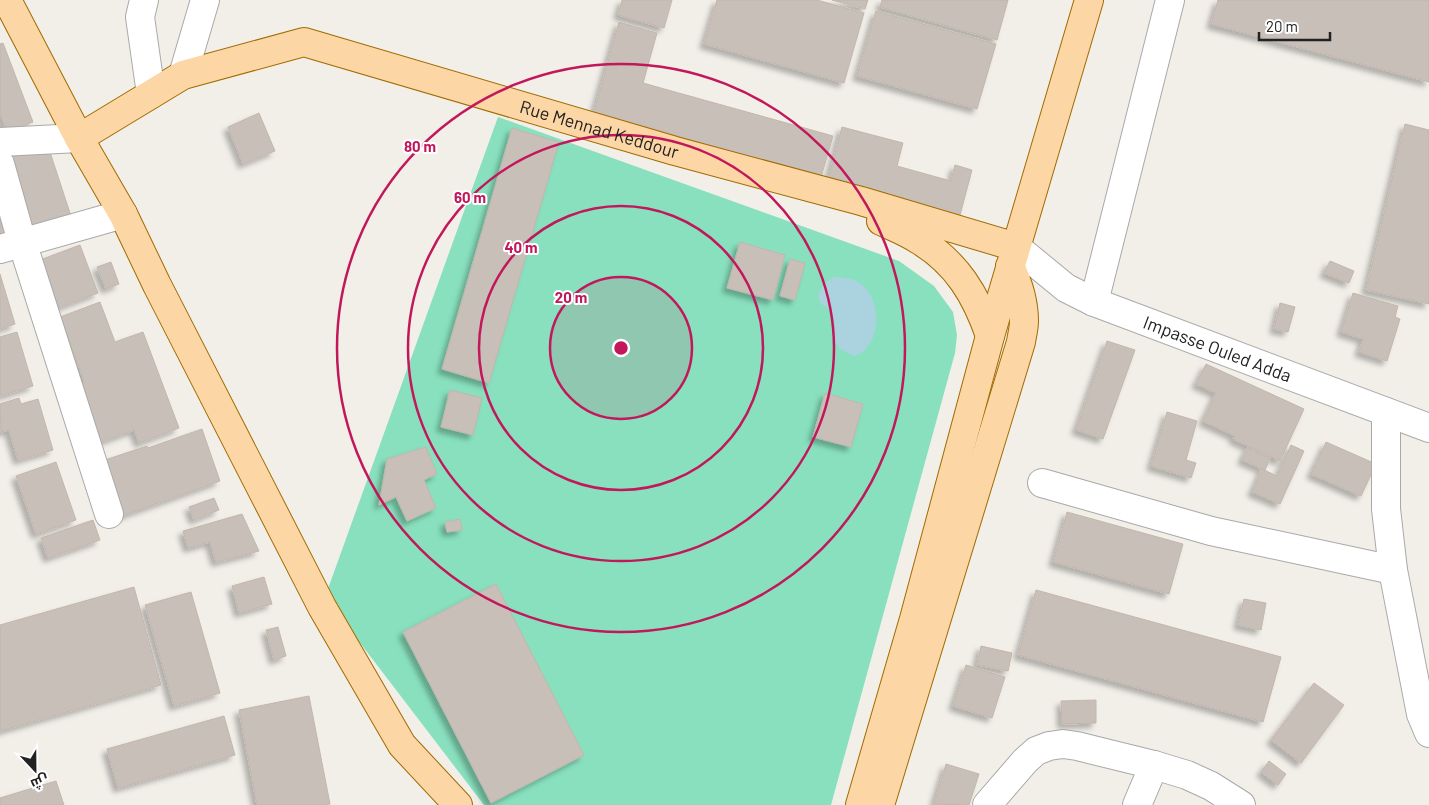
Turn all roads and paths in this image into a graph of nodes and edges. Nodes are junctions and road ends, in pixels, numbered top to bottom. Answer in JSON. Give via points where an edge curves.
{"nodes":[{"id":1,"x":7,"y":0,"type":"edge"},
{"id":2,"x":144,"y":0,"type":"edge"},
{"id":3,"x":205,"y":0,"type":"edge"},
{"id":4,"x":1089,"y":0,"type":"edge"},
{"id":5,"x":1170,"y":0,"type":"edge"},
{"id":6,"x":183,"y":74,"type":"junction"},
{"id":7,"x":151,"y":94,"type":"junction"},
{"id":8,"x":79,"y":138,"type":"junction"},
{"id":9,"x":0,"y":142,"type":"edge"},
{"id":10,"x":0,"y":164,"type":"edge"},
{"id":11,"x":861,"y":201,"type":"junction"},
{"id":12,"x":122,"y":214,"type":"junction"},
{"id":13,"x":11,"y":246,"type":"edge"},
{"id":14,"x":1013,"y":256,"type":"junction"},
{"id":15,"x":1094,"y":302,"type":"junction"},
{"id":16,"x":990,"y":336,"type":"junction"},
{"id":17,"x":1386,"y":412,"type":"junction"},
{"id":18,"x":1429,"y":428,"type":"edge"},
{"id":19,"x":1042,"y":483,"type":"dead end"},
{"id":20,"x":109,"y":514,"type":"dead end"},
{"id":21,"x":1393,"y":570,"type":"junction"},
{"id":22,"x":1429,"y":733,"type":"edge"},
{"id":23,"x":1154,"y":765,"type":"junction"},
{"id":24,"x":458,"y":805,"type":"edge"},
{"id":25,"x":860,"y":805,"type":"edge"},
{"id":26,"x":880,"y":805,"type":"edge"},
{"id":27,"x":987,"y":805,"type":"edge"},
{"id":28,"x":1138,"y":805,"type":"edge"},
{"id":29,"x":1241,"y":805,"type":"edge"}],
"edges":[{"from":1,"to":8,"type":"main road"},
{"from":2,"to":7,"type":"street","via":[[140,17]]},
{"from":3,"to":6,"type":"street"},
{"from":4,"to":14,"type":"main road"},
{"from":5,"to":15,"type":"street"},
{"from":6,"to":7,"type":"main road","name":"Rue Mennad Keddour"},
{"from":6,"to":11,"type":"main road","name":"Rue Mennad Keddour","via":[[304,42]]},
{"from":7,"to":8,"type":"main road","name":"Rue Mennad Keddour"},
{"from":8,"to":9,"type":"street"},
{"from":8,"to":12,"type":"main road"},
{"from":10,"to":13,"type":"street"},
{"from":11,"to":14,"type":"main road","name":"Rue Mennad Keddour"},
{"from":11,"to":16,"type":"main road","via":[[874,217],[940,254],[976,300]]},
{"from":12,"to":13,"type":"street"},
{"from":12,"to":24,"type":"main road","via":[[322,607],[402,745]]},
{"from":13,"to":20,"type":"street"},
{"from":14,"to":15,"type":"street","name":"Impasse Ouled Adda"},
{"from":14,"to":16,"type":"main road"},
{"from":14,"to":26,"type":"main road","via":[[1024,322],[1021,342]]},
{"from":15,"to":17,"type":"street","name":"Impasse Ouled Adda"},
{"from":16,"to":25,"type":"main road"},
{"from":17,"to":18,"type":"street","name":"Impasse Ouled Adda"},
{"from":17,"to":21,"type":"street","via":[[1386,509]]},
{"from":19,"to":21,"type":"street","via":[[1211,531]]},
{"from":21,"to":22,"type":"street","via":[[1421,714]]},
{"from":23,"to":27,"type":"street","via":[[1077,746],[1049,746],[1025,760]]},
{"from":23,"to":28,"type":"street"},
{"from":23,"to":29,"type":"street","via":[[1200,780]]}]}
